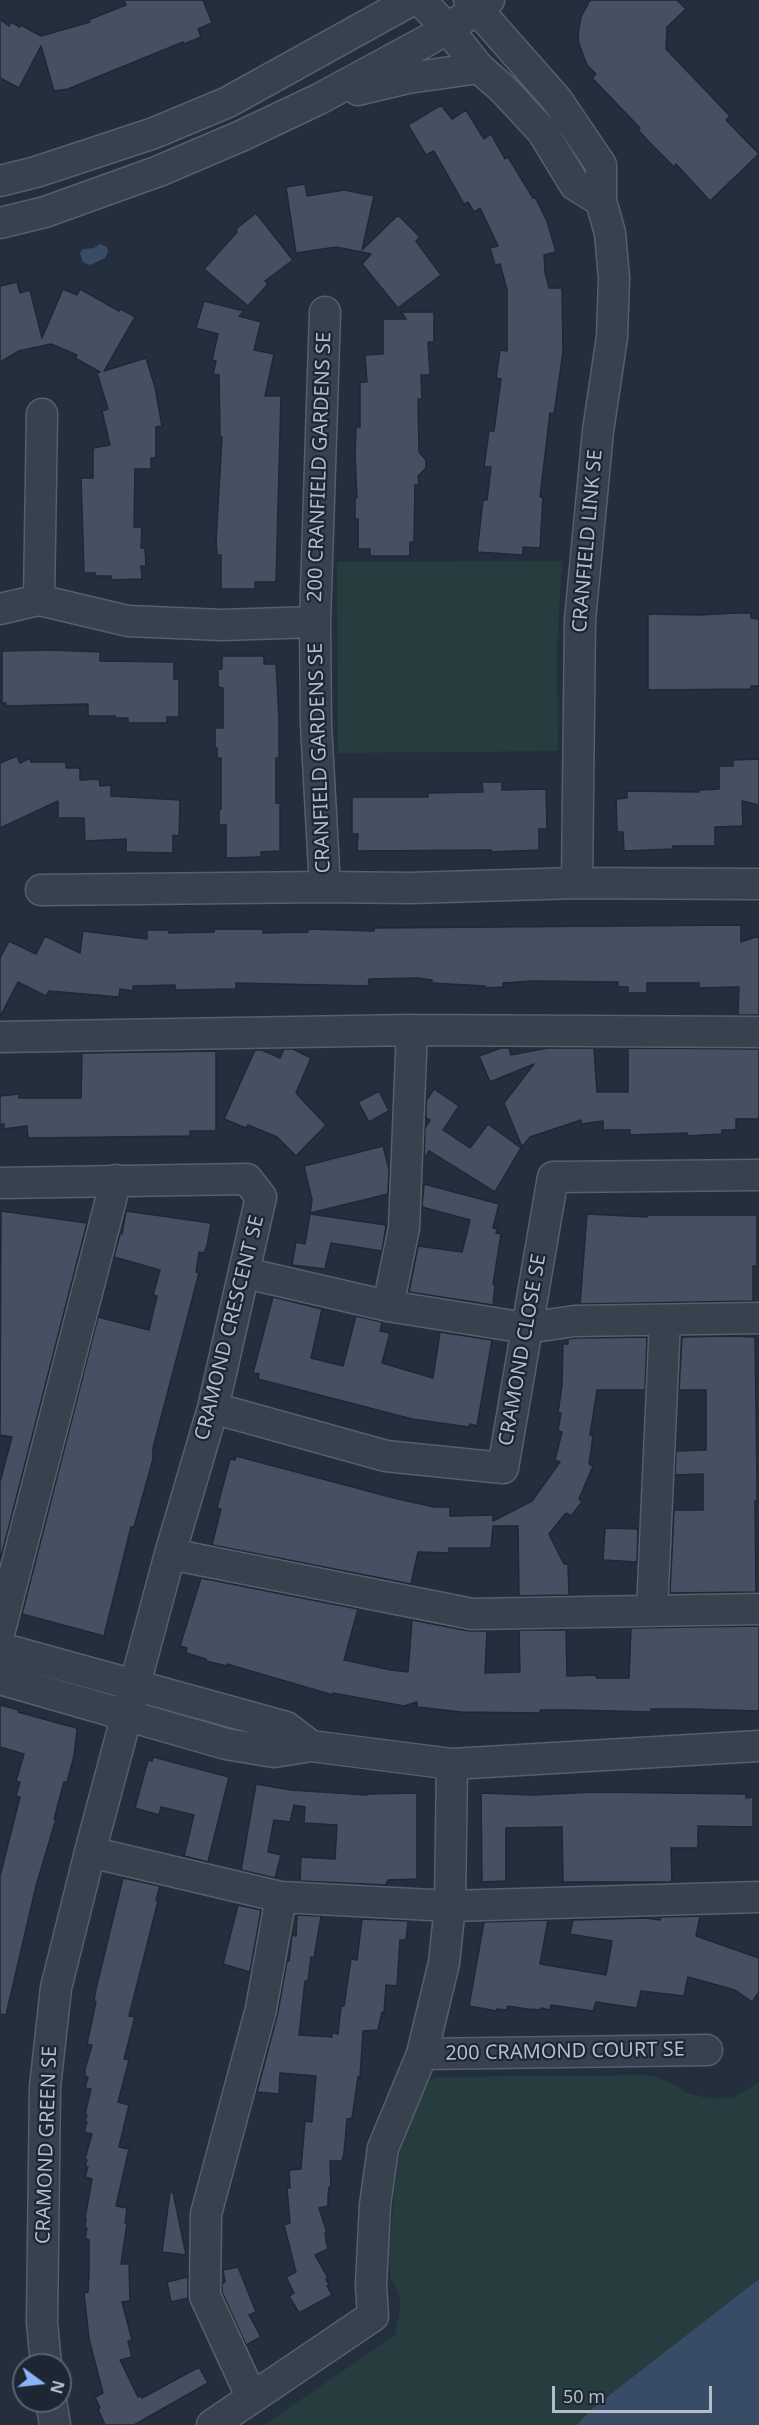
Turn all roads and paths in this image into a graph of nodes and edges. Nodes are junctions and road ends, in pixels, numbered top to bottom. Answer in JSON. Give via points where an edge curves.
{"nodes":[{"id":1,"x":412,"y":0,"type":"edge"},
{"id":2,"x":420,"y":0,"type":"edge"},
{"id":3,"x":479,"y":3,"type":"edge"},
{"id":4,"x":448,"y":29,"type":"junction"},
{"id":5,"x":479,"y":68,"type":"junction"},
{"id":6,"x":319,"y":99,"type":"junction"},
{"id":7,"x":0,"y":181,"type":"edge"},
{"id":8,"x":601,"y":201,"type":"junction"},
{"id":9,"x":0,"y":223,"type":"edge"},
{"id":10,"x":325,"y":312,"type":"dead end"},
{"id":11,"x":42,"y":414,"type":"dead end"},
{"id":12,"x":39,"y":600,"type":"junction"},
{"id":13,"x":0,"y":609,"type":"edge"},
{"id":14,"x":315,"y":622,"type":"junction"},
{"id":15,"x":577,"y":883,"type":"junction"},
{"id":16,"x":759,"y":884,"type":"edge"},
{"id":17,"x":325,"y":887,"type":"junction"},
{"id":18,"x":41,"y":890,"type":"dead end"},
{"id":19,"x":412,"y":1030,"type":"junction"},
{"id":20,"x":759,"y":1032,"type":"edge"},
{"id":21,"x":0,"y":1037,"type":"edge"},
{"id":22,"x":759,"y":1175,"type":"edge"},
{"id":23,"x":116,"y":1180,"type":"junction"},
{"id":24,"x":0,"y":1183,"type":"edge"},
{"id":25,"x":245,"y":1274,"type":"junction"},
{"id":26,"x":388,"y":1306,"type":"junction"},
{"id":27,"x":759,"y":1318,"type":"edge"},
{"id":28,"x":665,"y":1320,"type":"junction"},
{"id":29,"x":526,"y":1328,"type":"junction"},
{"id":30,"x":213,"y":1408,"type":"junction"},
{"id":31,"x":170,"y":1554,"type":"junction"},
{"id":32,"x":759,"y":1609,"type":"edge"},
{"id":33,"x":652,"y":1611,"type":"junction"},
{"id":34,"x":0,"y":1630,"type":"edge"},
{"id":35,"x":0,"y":1648,"type":"edge"},
{"id":36,"x":0,"y":1679,"type":"edge"},
{"id":37,"x":136,"y":1685,"type":"junction"},
{"id":38,"x":127,"y":1717,"type":"junction"},
{"id":39,"x":311,"y":1746,"type":"junction"},
{"id":40,"x":759,"y":1746,"type":"edge"},
{"id":41,"x":452,"y":1764,"type":"junction"},
{"id":42,"x":90,"y":1852,"type":"junction"},
{"id":43,"x":281,"y":1897,"type":"junction"},
{"id":44,"x":759,"y":1897,"type":"edge"},
{"id":45,"x":450,"y":1906,"type":"junction"},
{"id":46,"x":707,"y":2050,"type":"dead end"},
{"id":47,"x":422,"y":2054,"type":"junction"},
{"id":48,"x":45,"y":2353,"type":"edge"},
{"id":49,"x":252,"y":2398,"type":"junction"},
{"id":50,"x":212,"y":2425,"type":"edge"}],
"edges":[{"from":1,"to":7,"type":"street","via":[[228,102],[154,133]]},
{"from":2,"to":4,"type":"street"},
{"from":3,"to":4,"type":"street"},
{"from":3,"to":8,"type":"street","name":"CRANFIELD LINK SE","via":[[557,100],[601,165]]},
{"from":4,"to":5,"type":"street"},
{"from":4,"to":6,"type":"street"},
{"from":5,"to":6,"type":"street","via":[[408,78]]},
{"from":5,"to":8,"type":"street","via":[[542,131],[575,184]]},
{"from":6,"to":9,"type":"street","via":[[159,171],[45,212]]},
{"from":8,"to":15,"type":"street","name":"CRANFIELD LINK SE","via":[[610,233],[613,325],[582,585]]},
{"from":10,"to":14,"type":"street","name":"200 CRANFIELD GARDENS SE"},
{"from":11,"to":12,"type":"street"},
{"from":12,"to":13,"type":"street","name":"CRANFIELD GARDENS SE"},
{"from":12,"to":14,"type":"street","name":"CRANFIELD GARDENS SE","via":[[128,621],[222,625]]},
{"from":14,"to":17,"type":"street","name":"CRANFIELD GARDENS SE"},
{"from":15,"to":16,"type":"street","name":"CRANFIELD GARDENS SE"},
{"from":15,"to":17,"type":"street","name":"CRANFIELD GARDENS SE"},
{"from":17,"to":18,"type":"street"},
{"from":19,"to":20,"type":"street"},
{"from":19,"to":21,"type":"street"},
{"from":19,"to":26,"type":"street","via":[[404,1228]]},
{"from":22,"to":29,"type":"street","name":"CRAMOND CLOSE SE","via":[[553,1177]]},
{"from":23,"to":24,"type":"street","name":"CRAMOND CRESCENT SE"},
{"from":23,"to":25,"type":"street","name":"CRAMOND CRESCENT SE","via":[[247,1179],[261,1197]]},
{"from":23,"to":34,"type":"street"},
{"from":25,"to":26,"type":"street"},
{"from":25,"to":30,"type":"street","name":"CRAMOND CRESCENT SE"},
{"from":26,"to":29,"type":"street"},
{"from":27,"to":28,"type":"street"},
{"from":28,"to":29,"type":"street","via":[[574,1321]]},
{"from":28,"to":33,"type":"street"},
{"from":29,"to":30,"type":"street","name":"CRAMOND CLOSE SE","via":[[503,1468],[386,1456]]},
{"from":30,"to":31,"type":"street","name":"CRAMOND CRESCENT SE"},
{"from":31,"to":33,"type":"street","via":[[472,1614]]},
{"from":31,"to":37,"type":"street","name":"CRAMOND CRESCENT SE"},
{"from":32,"to":33,"type":"street"},
{"from":35,"to":37,"type":"street"},
{"from":36,"to":38,"type":"street"},
{"from":37,"to":38,"type":"street","name":"CRAMOND CRESCENT SE"},
{"from":37,"to":39,"type":"street","via":[[286,1727]]},
{"from":38,"to":39,"type":"street","via":[[226,1744],[274,1752]]},
{"from":38,"to":42,"type":"street","name":"CRAMOND GREEN SE"},
{"from":39,"to":41,"type":"street"},
{"from":40,"to":41,"type":"street"},
{"from":41,"to":45,"type":"street"},
{"from":42,"to":43,"type":"street"},
{"from":42,"to":48,"type":"street","name":"CRAMOND GREEN SE","via":[[56,1988],[45,2087]]},
{"from":43,"to":45,"type":"street"},
{"from":43,"to":49,"type":"street","via":[[261,2009],[206,2214],[205,2296]]},
{"from":44,"to":45,"type":"street"},
{"from":45,"to":47,"type":"street","via":[[444,1964]]},
{"from":46,"to":47,"type":"street","name":"200 CRAMOND COURT SE"},
{"from":47,"to":49,"type":"street","via":[[383,2148],[375,2215],[373,2316]]},
{"from":49,"to":50,"type":"street"}]}
